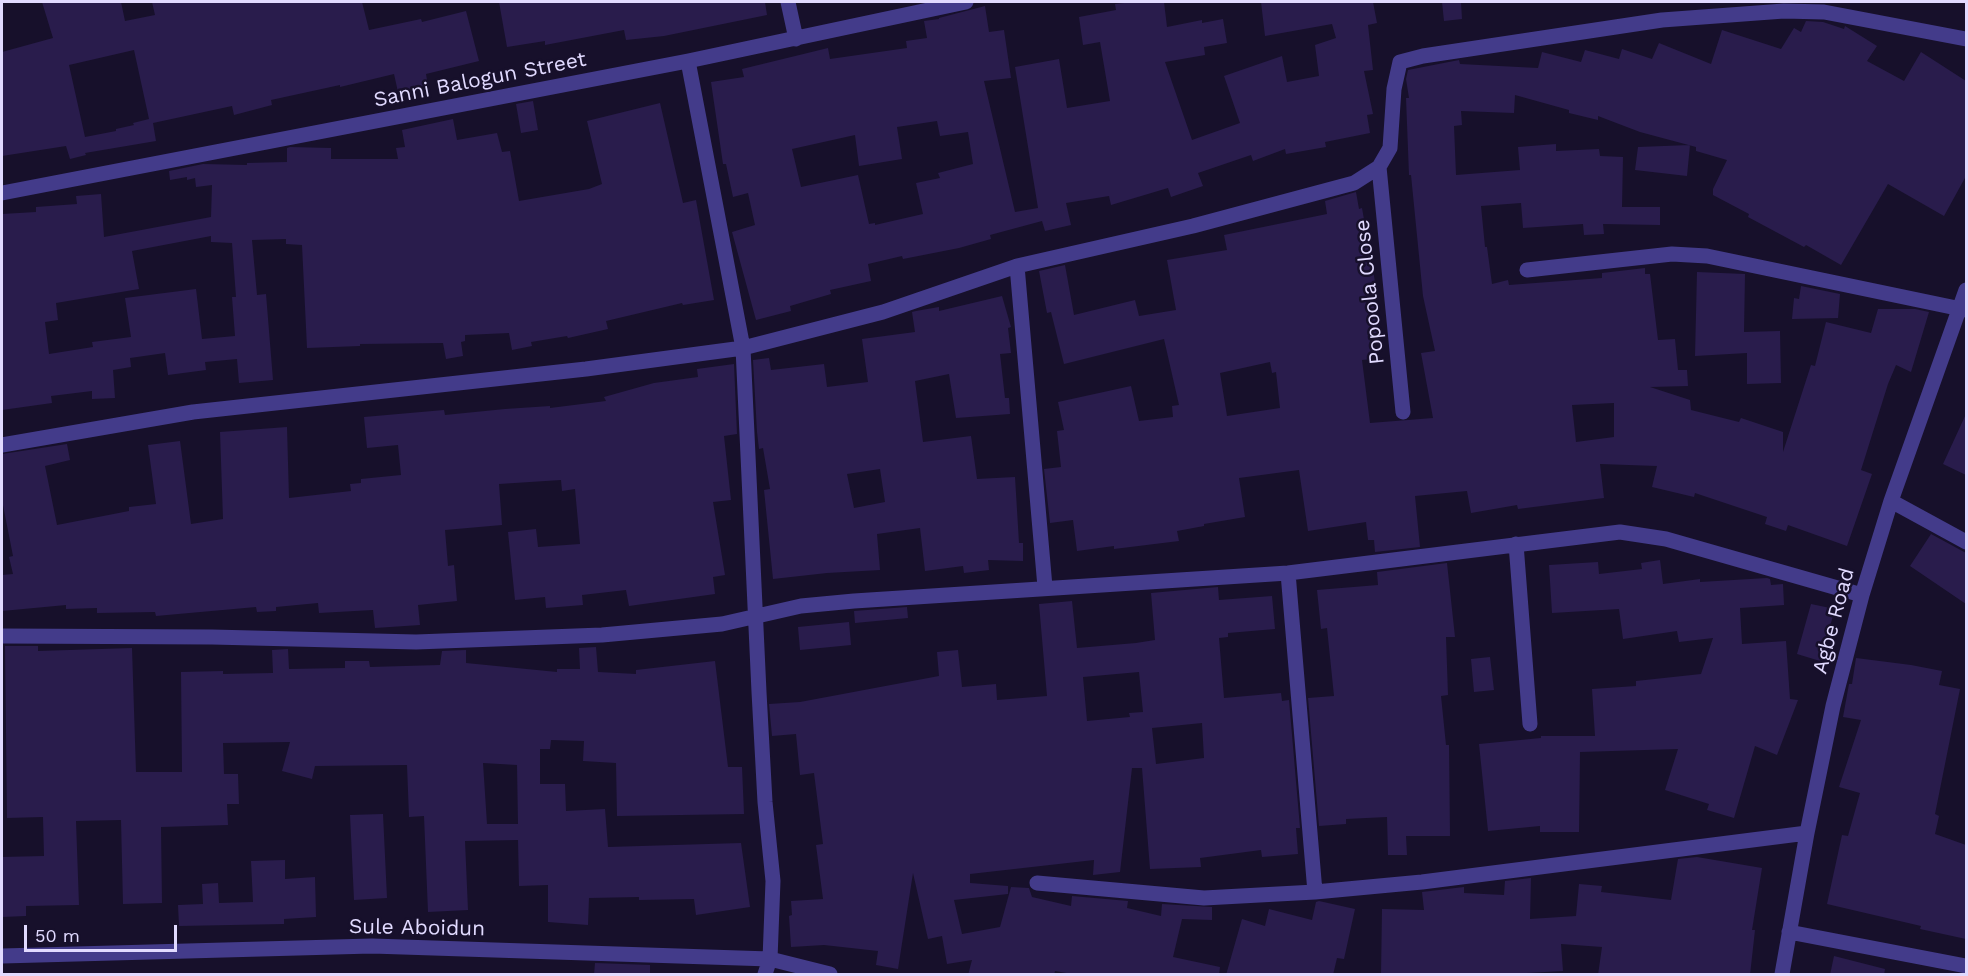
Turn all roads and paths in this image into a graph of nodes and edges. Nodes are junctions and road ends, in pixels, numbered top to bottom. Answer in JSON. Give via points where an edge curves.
{"nodes":[{"id":1,"x":788,"y":2,"type":"edge"},
{"id":2,"x":966,"y":2,"type":"edge"},
{"id":3,"x":1730,"y":9,"type":"edge"},
{"id":4,"x":796,"y":39,"type":"junction"},
{"id":5,"x":1966,"y":39,"type":"edge"},
{"id":6,"x":688,"y":61,"type":"junction"},
{"id":7,"x":1378,"y":167,"type":"junction"},
{"id":8,"x":2,"y":193,"type":"edge"},
{"id":9,"x":1017,"y":266,"type":"junction"},
{"id":10,"x":1527,"y":270,"type":"dead end"},
{"id":11,"x":1966,"y":290,"type":"edge"},
{"id":12,"x":1963,"y":308,"type":"edge"},
{"id":13,"x":743,"y":348,"type":"junction"},
{"id":14,"x":1403,"y":412,"type":"dead end"},
{"id":15,"x":2,"y":445,"type":"edge"},
{"id":16,"x":1890,"y":501,"type":"junction"},
{"id":17,"x":1966,"y":542,"type":"edge"},
{"id":18,"x":1516,"y":544,"type":"junction"},
{"id":19,"x":1288,"y":573,"type":"junction"},
{"id":20,"x":1045,"y":587,"type":"junction"},
{"id":21,"x":1862,"y":595,"type":"junction"},
{"id":22,"x":755,"y":615,"type":"junction"},
{"id":23,"x":2,"y":636,"type":"edge"},
{"id":24,"x":1530,"y":724,"type":"dead end"},
{"id":25,"x":1807,"y":833,"type":"junction"},
{"id":26,"x":1037,"y":883,"type":"dead end"},
{"id":27,"x":1315,"y":892,"type":"junction"},
{"id":28,"x":1789,"y":932,"type":"junction"},
{"id":29,"x":2,"y":956,"type":"edge"},
{"id":30,"x":770,"y":959,"type":"junction"},
{"id":31,"x":1966,"y":966,"type":"edge"},
{"id":32,"x":765,"y":975,"type":"edge"},
{"id":33,"x":830,"y":975,"type":"edge"},
{"id":34,"x":1782,"y":975,"type":"edge"}],
"edges":[{"from":1,"to":4,"type":"street"},
{"from":2,"to":4,"type":"street","name":"Sanni Balogun Street"},
{"from":3,"to":5,"type":"street","via":[[1824,12]]},
{"from":3,"to":7,"type":"street","via":[[1400,62],[1395,78],[1390,148]]},
{"from":4,"to":6,"type":"street","name":"Sanni Balogun Street"},
{"from":6,"to":8,"type":"street","name":"Sanni Balogun Street"},
{"from":6,"to":13,"type":"street"},
{"from":7,"to":9,"type":"street","via":[[1354,183],[1193,226]]},
{"from":7,"to":14,"type":"street","name":"Popoola Close"},
{"from":9,"to":13,"type":"street","via":[[883,312]]},
{"from":9,"to":20,"type":"street"},
{"from":10,"to":12,"type":"street","via":[[1672,254],[1707,256]]},
{"from":11,"to":12,"type":"street","name":"Agbe Road"},
{"from":12,"to":16,"type":"street","name":"Agbe Road"},
{"from":13,"to":15,"type":"street","via":[[193,412]]},
{"from":13,"to":22,"type":"street"},
{"from":16,"to":17,"type":"street"},
{"from":16,"to":21,"type":"street","name":"Agbe Road"},
{"from":18,"to":19,"type":"street"},
{"from":18,"to":21,"type":"street","via":[[1620,532],[1643,535]]},
{"from":18,"to":24,"type":"street"},
{"from":19,"to":20,"type":"street"},
{"from":19,"to":27,"type":"street"},
{"from":20,"to":22,"type":"street","via":[[801,606]]},
{"from":21,"to":25,"type":"street","name":"Agbe Road","via":[[1833,706]]},
{"from":22,"to":23,"type":"street","via":[[722,624],[602,635],[449,641]]},
{"from":22,"to":30,"type":"street","via":[[773,881]]},
{"from":25,"to":27,"type":"street"},
{"from":25,"to":28,"type":"street","name":"Agbe Road"},
{"from":26,"to":27,"type":"street","via":[[1204,898]]},
{"from":28,"to":31,"type":"street"},
{"from":28,"to":34,"type":"street","name":"Agbe Road"},
{"from":29,"to":30,"type":"street","name":"Sule Aboidun","via":[[372,946]]},
{"from":30,"to":32,"type":"street"},
{"from":30,"to":33,"type":"street","name":"Sule Aboidun"}]}
